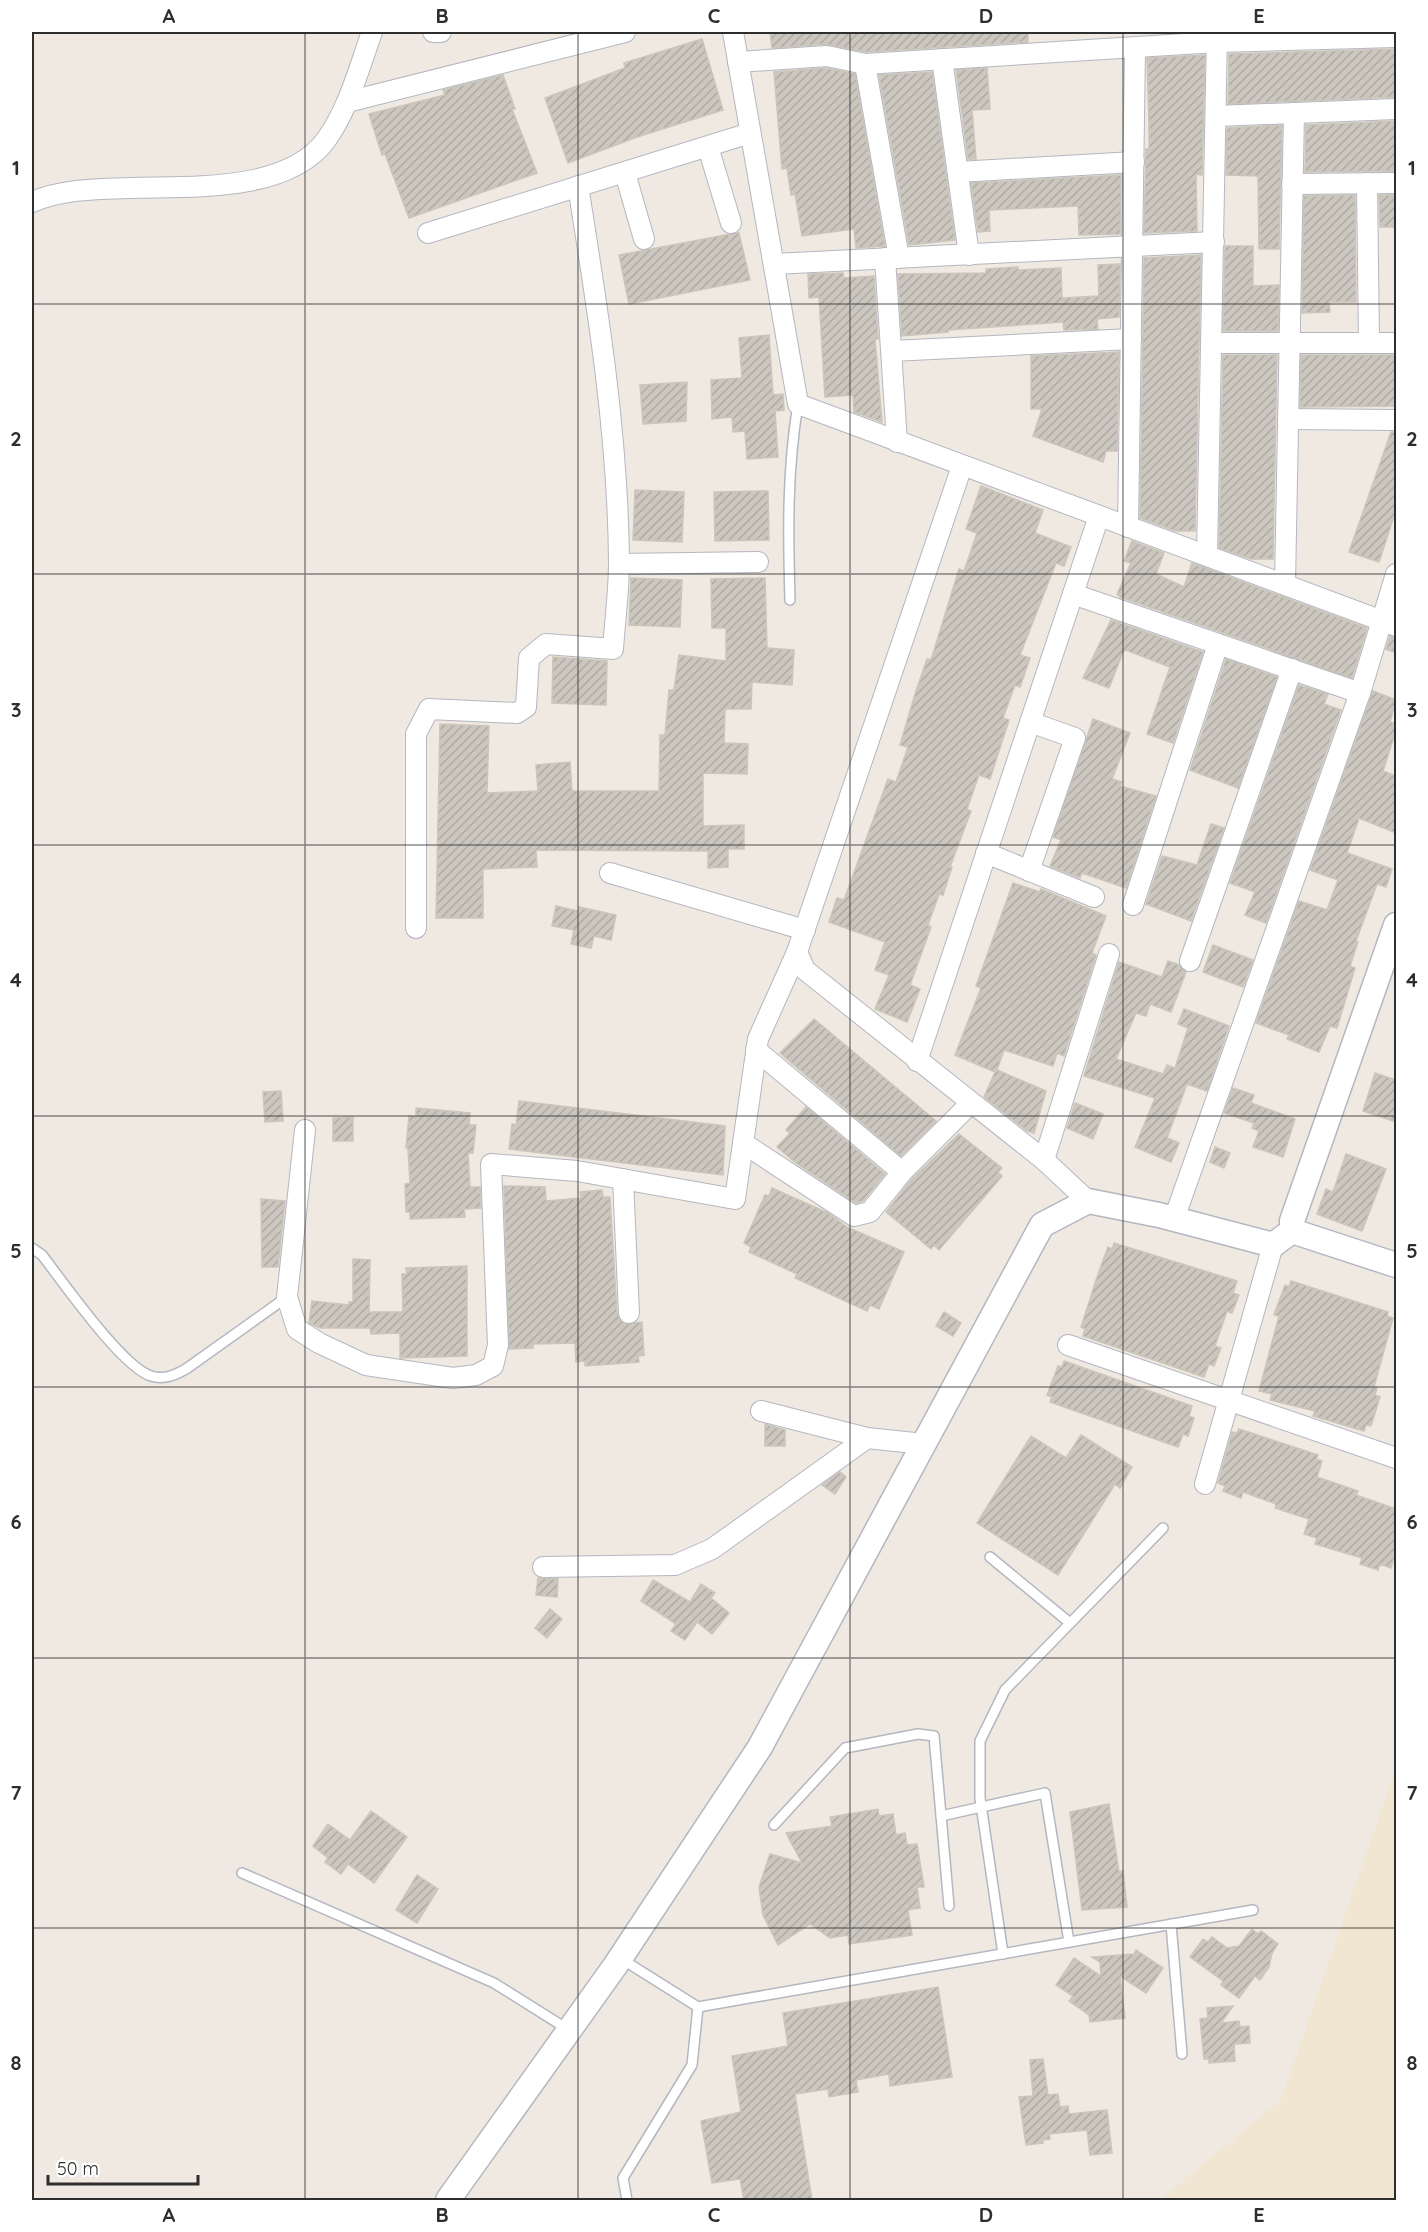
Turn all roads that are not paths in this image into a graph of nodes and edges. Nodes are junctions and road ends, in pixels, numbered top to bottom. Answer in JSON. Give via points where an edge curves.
{"nodes":[{"id":1,"x":372,"y":32,"type":"edge"},
{"id":2,"x":433,"y":32,"type":"edge"},
{"id":3,"x":441,"y":32,"type":"edge"},
{"id":4,"x":625,"y":32,"type":"edge"},
{"id":5,"x":733,"y":32,"type":"edge"},
{"id":6,"x":1217,"y":37,"type":"edge"},
{"id":7,"x":1396,"y":37,"type":"edge"},
{"id":8,"x":1135,"y":49,"type":"junction"},
{"id":9,"x":942,"y":59,"type":"junction"},
{"id":10,"x":738,"y":62,"type":"junction"},
{"id":11,"x":865,"y":64,"type":"junction"},
{"id":12,"x":347,"y":102,"type":"junction"},
{"id":13,"x":1396,"y":109,"type":"edge"},
{"id":14,"x":1294,"y":114,"type":"junction"},
{"id":15,"x":1216,"y":116,"type":"junction"},
{"id":16,"x":750,"y":133,"type":"junction"},
{"id":17,"x":708,"y":147,"type":"junction"},
{"id":18,"x":1134,"y":162,"type":"junction"},
{"id":19,"x":958,"y":172,"type":"junction"},
{"id":20,"x":625,"y":173,"type":"junction"},
{"id":21,"x":1367,"y":183,"type":"junction"},
{"id":22,"x":1396,"y":183,"type":"edge"},
{"id":23,"x":1292,"y":184,"type":"junction"},
{"id":24,"x":578,"y":186,"type":"junction"},
{"id":25,"x":32,"y":202,"type":"edge"},
{"id":26,"x":731,"y":222,"type":"dead end"},
{"id":27,"x":428,"y":233,"type":"dead end"},
{"id":28,"x":644,"y":239,"type":"dead end"},
{"id":29,"x":1214,"y":242,"type":"junction"},
{"id":30,"x":1133,"y":246,"type":"junction"},
{"id":31,"x":969,"y":255,"type":"junction"},
{"id":32,"x":892,"y":258,"type":"junction"},
{"id":33,"x":774,"y":264,"type":"junction"},
{"id":34,"x":1131,"y":339,"type":"junction"},
{"id":35,"x":1213,"y":343,"type":"junction"},
{"id":36,"x":1289,"y":343,"type":"junction"},
{"id":37,"x":1369,"y":343,"type":"junction"},
{"id":38,"x":1396,"y":343,"type":"edge"},
{"id":39,"x":892,"y":351,"type":"junction"},
{"id":40,"x":798,"y":404,"type":"junction"},
{"id":41,"x":1288,"y":419,"type":"junction"},
{"id":42,"x":1396,"y":420,"type":"edge"},
{"id":43,"x":897,"y":442,"type":"junction"},
{"id":44,"x":962,"y":466,"type":"junction"},
{"id":45,"x":1099,"y":516,"type":"junction"},
{"id":46,"x":1128,"y":527,"type":"junction"},
{"id":47,"x":1207,"y":556,"type":"junction"},
{"id":48,"x":758,"y":562,"type":"dead end"},
{"id":49,"x":619,"y":564,"type":"junction"},
{"id":50,"x":1396,"y":574,"type":"edge"},
{"id":51,"x":1285,"y":584,"type":"junction"},
{"id":52,"x":1073,"y":594,"type":"junction"},
{"id":53,"x":790,"y":600,"type":"dead end"},
{"id":54,"x":1389,"y":623,"type":"edge"},
{"id":55,"x":1218,"y":644,"type":"junction"},
{"id":56,"x":1292,"y":669,"type":"junction"},
{"id":57,"x":1360,"y":693,"type":"junction"},
{"id":58,"x":1030,"y":722,"type":"junction"},
{"id":59,"x":986,"y":853,"type":"junction"},
{"id":60,"x":1029,"y":871,"type":"junction"},
{"id":61,"x":609,"y":873,"type":"dead end"},
{"id":62,"x":1094,"y":897,"type":"dead end"},
{"id":63,"x":1133,"y":905,"type":"dead end"},
{"id":64,"x":1396,"y":925,"type":"edge"},
{"id":65,"x":416,"y":928,"type":"dead end"},
{"id":66,"x":804,"y":930,"type":"junction"},
{"id":67,"x":797,"y":952,"type":"junction"},
{"id":68,"x":1109,"y":954,"type":"dead end"},
{"id":69,"x":1190,"y":961,"type":"dead end"},
{"id":70,"x":756,"y":1050,"type":"junction"},
{"id":71,"x":917,"y":1061,"type":"junction"},
{"id":72,"x":971,"y":1103,"type":"junction"},
{"id":73,"x":305,"y":1130,"type":"dead end"},
{"id":74,"x":742,"y":1143,"type":"junction"},
{"id":75,"x":1044,"y":1161,"type":"junction"},
{"id":76,"x":902,"y":1172,"type":"junction"},
{"id":77,"x":622,"y":1179,"type":"junction"},
{"id":78,"x":1088,"y":1202,"type":"junction"},
{"id":79,"x":1174,"y":1219,"type":"junction"},
{"id":80,"x":1283,"y":1238,"type":"junction"},
{"id":81,"x":32,"y":1248,"type":"edge"},
{"id":82,"x":1396,"y":1265,"type":"edge"},
{"id":83,"x":287,"y":1297,"type":"junction"},
{"id":84,"x":629,"y":1313,"type":"dead end"},
{"id":85,"x":1068,"y":1345,"type":"dead end"},
{"id":86,"x":1230,"y":1401,"type":"junction"},
{"id":87,"x":761,"y":1411,"type":"dead end"},
{"id":88,"x":867,"y":1437,"type":"junction"},
{"id":89,"x":924,"y":1444,"type":"junction"},
{"id":90,"x":1396,"y":1458,"type":"edge"},
{"id":91,"x":1205,"y":1484,"type":"dead end"},
{"id":92,"x":1163,"y":1528,"type":"dead end"},
{"id":93,"x":990,"y":1557,"type":"dead end"},
{"id":94,"x":543,"y":1567,"type":"dead end"},
{"id":95,"x":1070,"y":1623,"type":"junction"},
{"id":96,"x":981,"y":1807,"type":"junction"},
{"id":97,"x":941,"y":1816,"type":"junction"},
{"id":98,"x":774,"y":1825,"type":"dead end"},
{"id":99,"x":242,"y":1873,"type":"dead end"},
{"id":100,"x":949,"y":1906,"type":"dead end"},
{"id":101,"x":1253,"y":1910,"type":"dead end"},
{"id":102,"x":1171,"y":1924,"type":"junction"},
{"id":103,"x":1069,"y":1942,"type":"junction"},
{"id":104,"x":1003,"y":1954,"type":"junction"},
{"id":105,"x":620,"y":1958,"type":"junction"},
{"id":106,"x":698,"y":2007,"type":"junction"},
{"id":107,"x":569,"y":2030,"type":"junction"},
{"id":108,"x":1182,"y":2054,"type":"dead end"},
{"id":109,"x":448,"y":2200,"type":"edge"},
{"id":110,"x":627,"y":2200,"type":"edge"}],
"edges":[{"from":1,"to":12,"type":"street"},
{"from":2,"to":3,"type":"street"},
{"from":4,"to":12,"type":"street"},
{"from":5,"to":10,"type":"street"},
{"from":6,"to":7,"type":"street"},
{"from":6,"to":8,"type":"street"},
{"from":6,"to":15,"type":"street"},
{"from":8,"to":9,"type":"street"},
{"from":8,"to":18,"type":"street"},
{"from":9,"to":11,"type":"street"},
{"from":9,"to":19,"type":"street"},
{"from":10,"to":11,"type":"street","via":[[827,56]]},
{"from":10,"to":16,"type":"street"},
{"from":11,"to":32,"type":"street"},
{"from":12,"to":25,"type":"street","via":[[326,140],[307,160],[285,172],[217,185],[82,189]]},
{"from":13,"to":14,"type":"street"},
{"from":14,"to":15,"type":"street"},
{"from":14,"to":23,"type":"street"},
{"from":15,"to":29,"type":"street"},
{"from":16,"to":17,"type":"street"},
{"from":16,"to":33,"type":"street"},
{"from":17,"to":20,"type":"street"},
{"from":17,"to":26,"type":"street"},
{"from":18,"to":19,"type":"street"},
{"from":18,"to":30,"type":"street"},
{"from":19,"to":31,"type":"street"},
{"from":20,"to":24,"type":"street"},
{"from":20,"to":28,"type":"street"},
{"from":21,"to":22,"type":"street"},
{"from":21,"to":23,"type":"street"},
{"from":21,"to":37,"type":"street"},
{"from":23,"to":36,"type":"street"},
{"from":24,"to":27,"type":"street"},
{"from":24,"to":49,"type":"street","via":[[608,373]]},
{"from":29,"to":30,"type":"street"},
{"from":29,"to":35,"type":"street"},
{"from":30,"to":31,"type":"street"},
{"from":30,"to":34,"type":"street"},
{"from":31,"to":32,"type":"street"},
{"from":32,"to":33,"type":"street"},
{"from":32,"to":39,"type":"street"},
{"from":33,"to":40,"type":"street"},
{"from":34,"to":39,"type":"street"},
{"from":34,"to":46,"type":"street"},
{"from":35,"to":36,"type":"street"},
{"from":35,"to":47,"type":"street"},
{"from":36,"to":37,"type":"street"},
{"from":36,"to":41,"type":"street"},
{"from":37,"to":38,"type":"street"},
{"from":39,"to":43,"type":"street"},
{"from":40,"to":43,"type":"street"},
{"from":40,"to":53,"type":"lane","via":[[790,452],[787,510]]},
{"from":41,"to":42,"type":"street"},
{"from":41,"to":51,"type":"street"},
{"from":43,"to":44,"type":"street"},
{"from":44,"to":45,"type":"street"},
{"from":44,"to":66,"type":"street"},
{"from":45,"to":46,"type":"street"},
{"from":45,"to":52,"type":"street"},
{"from":46,"to":47,"type":"street"},
{"from":47,"to":51,"type":"street"},
{"from":48,"to":49,"type":"street"},
{"from":49,"to":65,"type":"street","via":[[613,649],[546,644],[530,658],[526,707],[517,713],[429,709],[416,734]]},
{"from":50,"to":54,"type":"street"},
{"from":51,"to":54,"type":"street"},
{"from":52,"to":55,"type":"street"},
{"from":52,"to":58,"type":"street"},
{"from":54,"to":57,"type":"street"},
{"from":55,"to":56,"type":"street"},
{"from":55,"to":63,"type":"street"},
{"from":56,"to":57,"type":"street"},
{"from":56,"to":69,"type":"street"},
{"from":57,"to":79,"type":"street"},
{"from":58,"to":59,"type":"street"},
{"from":58,"to":60,"type":"street","via":[[1076,738]]},
{"from":59,"to":60,"type":"street"},
{"from":59,"to":71,"type":"street"},
{"from":60,"to":62,"type":"street"},
{"from":61,"to":66,"type":"street"},
{"from":64,"to":80,"type":"street"},
{"from":66,"to":67,"type":"street"},
{"from":67,"to":70,"type":"street"},
{"from":67,"to":71,"type":"street","via":[[805,970]]},
{"from":68,"to":75,"type":"street"},
{"from":70,"to":74,"type":"street"},
{"from":70,"to":76,"type":"street"},
{"from":71,"to":72,"type":"street"},
{"from":72,"to":75,"type":"street"},
{"from":72,"to":76,"type":"street"},
{"from":73,"to":83,"type":"street"},
{"from":74,"to":76,"type":"street","via":[[854,1216],[870,1212]]},
{"from":74,"to":77,"type":"street","via":[[735,1199]]},
{"from":75,"to":78,"type":"street"},
{"from":77,"to":83,"type":"street","via":[[490,1164],[498,1345],[493,1366],[476,1375],[453,1378],[366,1365],[297,1329]]},
{"from":77,"to":84,"type":"street"},
{"from":78,"to":79,"type":"street"},
{"from":78,"to":89,"type":"street","via":[[1042,1225]]},
{"from":79,"to":80,"type":"street"},
{"from":80,"to":82,"type":"street"},
{"from":80,"to":86,"type":"street"},
{"from":81,"to":83,"type":"lane","via":[[42,1255],[129,1363],[151,1376],[171,1377],[186,1369]]},
{"from":85,"to":86,"type":"street"},
{"from":86,"to":90,"type":"street"},
{"from":86,"to":91,"type":"street"},
{"from":87,"to":88,"type":"street"},
{"from":88,"to":89,"type":"street"},
{"from":88,"to":94,"type":"street","via":[[712,1549],[675,1566]]},
{"from":89,"to":105,"type":"street","via":[[760,1747]]},
{"from":92,"to":95,"type":"lane"},
{"from":93,"to":95,"type":"lane"},
{"from":95,"to":96,"type":"lane","via":[[1005,1690],[980,1741]]},
{"from":96,"to":97,"type":"lane"},
{"from":96,"to":103,"type":"lane","via":[[1045,1793]]},
{"from":96,"to":104,"type":"lane"},
{"from":97,"to":98,"type":"lane","via":[[934,1736],[918,1734],[845,1748]]},
{"from":97,"to":100,"type":"lane"},
{"from":99,"to":107,"type":"lane","via":[[494,1983]]},
{"from":101,"to":102,"type":"lane"},
{"from":102,"to":103,"type":"lane"},
{"from":102,"to":108,"type":"lane"},
{"from":103,"to":104,"type":"lane"},
{"from":104,"to":106,"type":"lane"},
{"from":105,"to":106,"type":"lane"},
{"from":105,"to":107,"type":"street"},
{"from":106,"to":110,"type":"lane","via":[[692,2065],[623,2178]]},
{"from":107,"to":109,"type":"street"}]}
